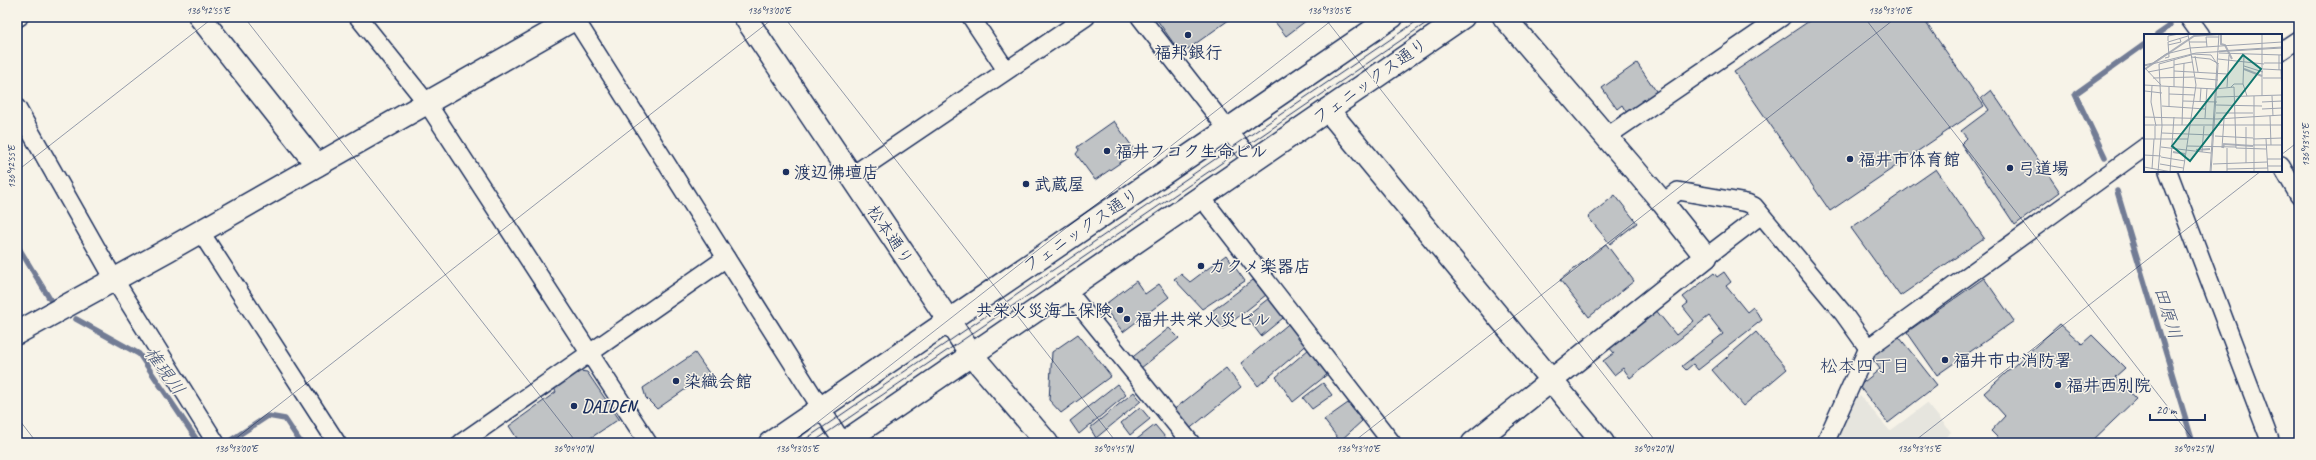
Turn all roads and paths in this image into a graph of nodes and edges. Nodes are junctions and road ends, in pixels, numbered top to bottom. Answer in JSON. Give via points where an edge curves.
{"nodes":[{"id":1,"x":200,"y":17,"type":"edge"},
{"id":2,"x":358,"y":17,"type":"edge"},
{"id":3,"x":745,"y":17,"type":"edge"},
{"id":4,"x":971,"y":17,"type":"edge"},
{"id":5,"x":1086,"y":17,"type":"edge"},
{"id":6,"x":1140,"y":17,"type":"edge"},
{"id":7,"x":1392,"y":17,"type":"edge"},
{"id":8,"x":1463,"y":17,"type":"edge"},
{"id":9,"x":1504,"y":17,"type":"edge"},
{"id":10,"x":1782,"y":17,"type":"edge"},
{"id":11,"x":2188,"y":17,"type":"edge"},
{"id":12,"x":576,"y":18,"type":"edge"},
{"id":13,"x":2200,"y":34,"type":"edge"},
{"id":14,"x":2299,"y":39,"type":"edge"},
{"id":15,"x":2282,"y":50,"type":"edge"},
{"id":16,"x":1006,"y":70,"type":"junction"},
{"id":17,"x":427,"y":103,"type":"junction"},
{"id":18,"x":17,"y":108,"type":"edge"},
{"id":19,"x":1328,"y":110,"type":"junction"},
{"id":20,"x":1228,"y":130,"type":"junction"},
{"id":21,"x":1606,"y":137,"type":"junction"},
{"id":22,"x":2144,"y":148,"type":"edge"},
{"id":23,"x":1253,"y":162,"type":"junction"},
{"id":24,"x":317,"y":165,"type":"junction"},
{"id":25,"x":2282,"y":167,"type":"edge"},
{"id":26,"x":2168,"y":172,"type":"edge"},
{"id":27,"x":851,"y":176,"type":"junction"},
{"id":28,"x":2299,"y":196,"type":"edge"},
{"id":29,"x":1202,"y":198,"type":"junction"},
{"id":30,"x":1663,"y":203,"type":"junction"},
{"id":31,"x":1761,"y":216,"type":"junction"},
{"id":32,"x":200,"y":231,"type":"junction"},
{"id":33,"x":1706,"y":257,"type":"junction"},
{"id":34,"x":726,"y":258,"type":"junction"},
{"id":35,"x":114,"y":279,"type":"junction"},
{"id":36,"x":1066,"y":289,"type":"junction"},
{"id":37,"x":949,"y":322,"type":"junction"},
{"id":38,"x":17,"y":333,"type":"edge"},
{"id":39,"x":1868,"y":348,"type":"junction"},
{"id":40,"x":589,"y":354,"type":"junction"},
{"id":41,"x":971,"y":354,"type":"junction"},
{"id":42,"x":1551,"y":379,"type":"junction"},
{"id":43,"x":821,"y":409,"type":"junction"},
{"id":44,"x":216,"y":443,"type":"edge"},
{"id":45,"x":336,"y":443,"type":"edge"},
{"id":46,"x":461,"y":443,"type":"edge"},
{"id":47,"x":648,"y":443,"type":"edge"},
{"id":48,"x":770,"y":443,"type":"edge"},
{"id":49,"x":843,"y":443,"type":"edge"},
{"id":50,"x":1047,"y":443,"type":"edge"},
{"id":51,"x":1191,"y":443,"type":"edge"},
{"id":52,"x":1392,"y":443,"type":"edge"},
{"id":53,"x":1473,"y":443,"type":"edge"},
{"id":54,"x":1603,"y":443,"type":"edge"},
{"id":55,"x":1825,"y":443,"type":"edge"},
{"id":56,"x":2271,"y":443,"type":"edge"}],
"edges":[{"from":1,"to":24,"type":"street"},
{"from":2,"to":17,"type":"street"},
{"from":3,"to":27,"type":"street","name":"松本通り"},
{"from":4,"to":16,"type":"street"},
{"from":5,"to":16,"type":"street"},
{"from":6,"to":20,"type":"street"},
{"from":7,"to":20,"type":"street","name":"フェニックス通り"},
{"from":8,"to":19,"type":"street","name":"フェニックス通り"},
{"from":9,"to":21,"type":"street"},
{"from":10,"to":21,"type":"street"},
{"from":11,"to":13,"type":"street"},
{"from":12,"to":17,"type":"street"},
{"from":12,"to":34,"type":"street"},
{"from":14,"to":15,"type":"street"},
{"from":16,"to":27,"type":"street"},
{"from":17,"to":24,"type":"street"},
{"from":17,"to":40,"type":"street"},
{"from":18,"to":35,"type":"street"},
{"from":19,"to":23,"type":"street","name":"フェニックス通り"},
{"from":19,"to":42,"type":"street"},
{"from":20,"to":23,"type":"street"},
{"from":20,"to":37,"type":"street","name":"フェニックス通り"},
{"from":21,"to":30,"type":"street"},
{"from":22,"to":39,"type":"street"},
{"from":23,"to":29,"type":"street","name":"フェニックス通り"},
{"from":24,"to":32,"type":"street"},
{"from":25,"to":28,"type":"street"},
{"from":26,"to":56,"type":"street"},
{"from":27,"to":37,"type":"street","name":"松本通り"},
{"from":29,"to":36,"type":"street","name":"フェニックス通り"},
{"from":29,"to":52,"type":"street"},
{"from":30,"to":31,"type":"street","via":[[1678,191],[1751,204]]},
{"from":30,"to":33,"type":"street"},
{"from":31,"to":33,"type":"street"},
{"from":31,"to":39,"type":"street"},
{"from":32,"to":35,"type":"street"},
{"from":32,"to":45,"type":"street"},
{"from":33,"to":42,"type":"street"},
{"from":34,"to":40,"type":"street"},
{"from":34,"to":43,"type":"street"},
{"from":35,"to":38,"type":"street"},
{"from":35,"to":44,"type":"street"},
{"from":36,"to":41,"type":"street","name":"フェニックス通り"},
{"from":36,"to":51,"type":"street"},
{"from":37,"to":41,"type":"street","name":"松本通り"},
{"from":37,"to":43,"type":"street","name":"フェニックス通り"},
{"from":39,"to":55,"type":"street"},
{"from":40,"to":46,"type":"street"},
{"from":40,"to":47,"type":"street"},
{"from":41,"to":49,"type":"street","name":"フェニックス通り"},
{"from":41,"to":50,"type":"street","name":"松本通り"},
{"from":42,"to":53,"type":"street"},
{"from":42,"to":54,"type":"street"},
{"from":43,"to":48,"type":"street","name":"フェニックス通り"},
{"from":43,"to":49,"type":"street"}]}
